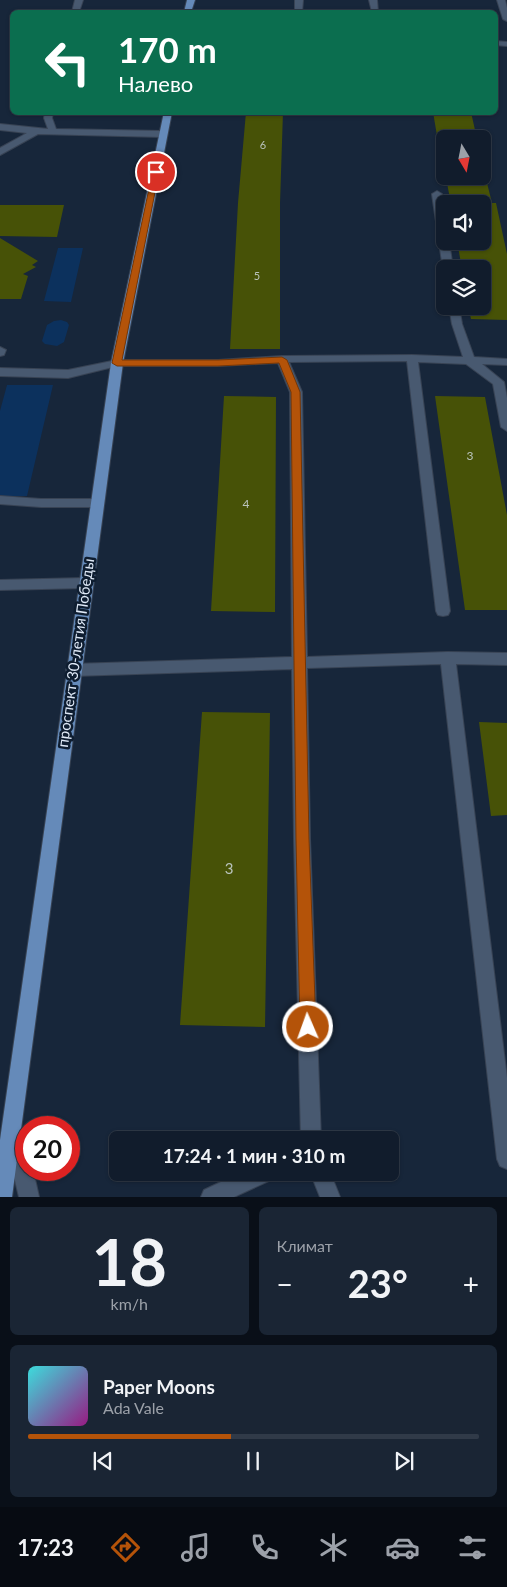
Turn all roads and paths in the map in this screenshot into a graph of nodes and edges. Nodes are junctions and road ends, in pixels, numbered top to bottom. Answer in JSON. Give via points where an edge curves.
{"nodes":[{"id":1,"x":501,"y":0,"type":"edge"},
{"id":2,"x":507,"y":19,"type":"edge"},
{"id":3,"x":48,"y":115,"type":"edge"},
{"id":4,"x":167,"y":115,"type":"edge"},
{"id":5,"x":0,"y":127,"type":"edge"},
{"id":6,"x":36,"y":131,"type":"junction"},
{"id":7,"x":53,"y":131,"type":"junction"},
{"id":8,"x":163,"y":134,"type":"junction"},
{"id":9,"x":0,"y":152,"type":"edge"},
{"id":10,"x":437,"y":194,"type":"dead end"},
{"id":11,"x":447,"y":260,"type":"edge"},
{"id":12,"x":456,"y":315,"type":"edge"},
{"id":13,"x":412,"y":358,"type":"junction"},
{"id":14,"x":282,"y":360,"type":"junction"},
{"id":15,"x":470,"y":361,"type":"junction"},
{"id":16,"x":507,"y":362,"type":"edge"},
{"id":17,"x":117,"y":363,"type":"junction"},
{"id":18,"x":0,"y":372,"type":"edge"},
{"id":19,"x":507,"y":427,"type":"edge"},
{"id":20,"x":0,"y":500,"type":"edge"},
{"id":21,"x":98,"y":503,"type":"junction"},
{"id":22,"x":85,"y":583,"type":"junction"},
{"id":23,"x":0,"y":585,"type":"edge"},
{"id":24,"x":443,"y":611,"type":"dead end"},
{"id":25,"x":448,"y":658,"type":"junction"},
{"id":26,"x":507,"y":659,"type":"edge"},
{"id":27,"x":300,"y":663,"type":"junction"},
{"id":28,"x":73,"y":670,"type":"junction"},
{"id":29,"x":11,"y":1124,"type":"junction"},
{"id":30,"x":311,"y":1131,"type":"edge"},
{"id":31,"x":507,"y":1159,"type":"edge"},
{"id":32,"x":246,"y":1181,"type":"edge"},
{"id":33,"x":324,"y":1181,"type":"edge"},
{"id":34,"x":2,"y":1197,"type":"edge"},
{"id":35,"x":29,"y":1197,"type":"edge"},
{"id":36,"x":211,"y":1197,"type":"edge"},
{"id":37,"x":330,"y":1197,"type":"edge"}],
"edges":[{"from":1,"to":2,"type":"street"},
{"from":3,"to":7,"type":"street"},
{"from":4,"to":8,"type":"main road","name":"проспект 30-летия Победы"},
{"from":5,"to":6,"type":"street"},
{"from":6,"to":7,"type":"street"},
{"from":6,"to":9,"type":"street"},
{"from":7,"to":8,"type":"street"},
{"from":8,"to":17,"type":"main road","name":"проспект 30-летия Победы"},
{"from":10,"to":11,"type":"street"},
{"from":12,"to":15,"type":"street"},
{"from":13,"to":14,"type":"street"},
{"from":13,"to":15,"type":"street"},
{"from":13,"to":24,"type":"street"},
{"from":14,"to":17,"type":"street"},
{"from":14,"to":27,"type":"street","via":[[296,392]]},
{"from":15,"to":16,"type":"street"},
{"from":15,"to":19,"type":"street","via":[[498,382]]},
{"from":17,"to":18,"type":"street","via":[[68,374]]},
{"from":17,"to":21,"type":"main road","name":"проспект 30-летия Победы"},
{"from":20,"to":21,"type":"street"},
{"from":21,"to":22,"type":"main road","name":"проспект 30-летия Победы"},
{"from":22,"to":23,"type":"street"},
{"from":22,"to":28,"type":"main road","name":"проспект 30-летия Победы"},
{"from":25,"to":26,"type":"street"},
{"from":25,"to":27,"type":"street"},
{"from":25,"to":31,"type":"street"},
{"from":27,"to":28,"type":"street"},
{"from":27,"to":30,"type":"street"},
{"from":28,"to":29,"type":"main road","name":"проспект 30-летия Победы"},
{"from":29,"to":34,"type":"main road","name":"проспект 30-летия Победы"},
{"from":29,"to":35,"type":"street"},
{"from":32,"to":36,"type":"street"},
{"from":33,"to":37,"type":"street"}]}
